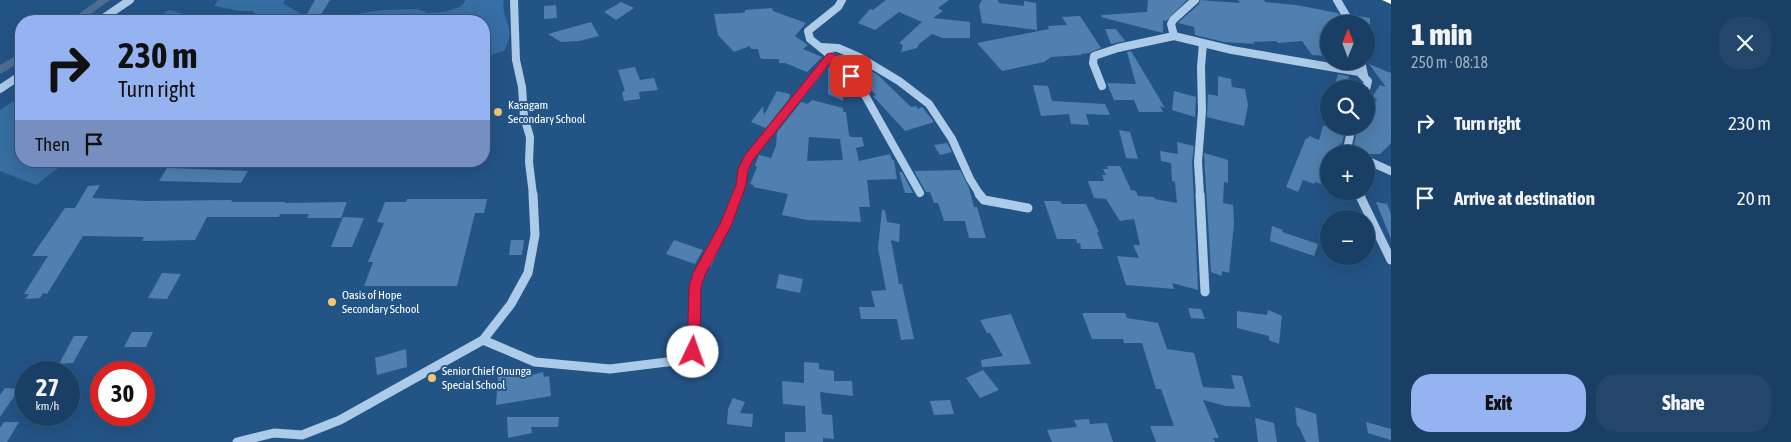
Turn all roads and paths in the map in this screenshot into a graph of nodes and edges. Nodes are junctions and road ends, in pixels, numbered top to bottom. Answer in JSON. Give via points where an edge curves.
{"nodes":[{"id":1,"x":130,"y":0,"type":"edge"},
{"id":2,"x":514,"y":0,"type":"edge"},
{"id":3,"x":842,"y":0,"type":"edge"},
{"id":4,"x":1194,"y":0,"type":"edge"},
{"id":5,"x":1337,"y":0,"type":"edge"},
{"id":6,"x":108,"y":15,"type":"edge"},
{"id":7,"x":1346,"y":15,"type":"edge"},
{"id":8,"x":1174,"y":36,"type":"junction"},
{"id":9,"x":1203,"y":43,"type":"junction"},
{"id":10,"x":822,"y":47,"type":"junction"},
{"id":11,"x":831,"y":56,"type":"junction"},
{"id":12,"x":1363,"y":70,"type":"edge"},
{"id":13,"x":1364,"y":75,"type":"junction"},
{"id":14,"x":15,"y":79,"type":"edge"},
{"id":15,"x":1367,"y":80,"type":"edge"},
{"id":16,"x":1102,"y":86,"type":"dead end"},
{"id":17,"x":0,"y":90,"type":"edge"},
{"id":18,"x":1375,"y":164,"type":"edge"},
{"id":19,"x":1391,"y":171,"type":"edge"},
{"id":20,"x":920,"y":193,"type":"dead end"},
{"id":21,"x":1361,"y":200,"type":"edge"},
{"id":22,"x":1028,"y":208,"type":"dead end"},
{"id":23,"x":1391,"y":260,"type":"edge"},
{"id":24,"x":1205,"y":292,"type":"dead end"},
{"id":25,"x":483,"y":340,"type":"junction"},
{"id":26,"x":237,"y":442,"type":"edge"}],
"edges":[{"from":1,"to":6,"type":"street"},
{"from":2,"to":25,"type":"street","via":[[516,60],[530,136],[535,235],[528,273],[512,304]]},
{"from":3,"to":10,"type":"street","via":[[808,31],[810,40]]},
{"from":4,"to":8,"type":"street","via":[[1173,20]]},
{"from":5,"to":7,"type":"street"},
{"from":8,"to":9,"type":"street"},
{"from":8,"to":16,"type":"street","via":[[1094,56],[1093,63]]},
{"from":9,"to":13,"type":"street"},
{"from":9,"to":24,"type":"street","via":[[1198,162]]},
{"from":10,"to":11,"type":"street"},
{"from":10,"to":22,"type":"street","via":[[836,48],[867,62],[928,103],[941,120],[974,187],[984,200]]},
{"from":11,"to":20,"type":"street","via":[[862,90]]},
{"from":11,"to":25,"type":"street","via":[[748,158],[726,224],[699,273],[695,287],[693,352],[675,361],[610,369],[535,362]]},
{"from":12,"to":13,"type":"street"},
{"from":13,"to":15,"type":"street"},
{"from":14,"to":17,"type":"street"},
{"from":18,"to":19,"type":"street"},
{"from":21,"to":23,"type":"street"},
{"from":25,"to":26,"type":"street","via":[[340,420],[302,435],[274,433]]}]}
